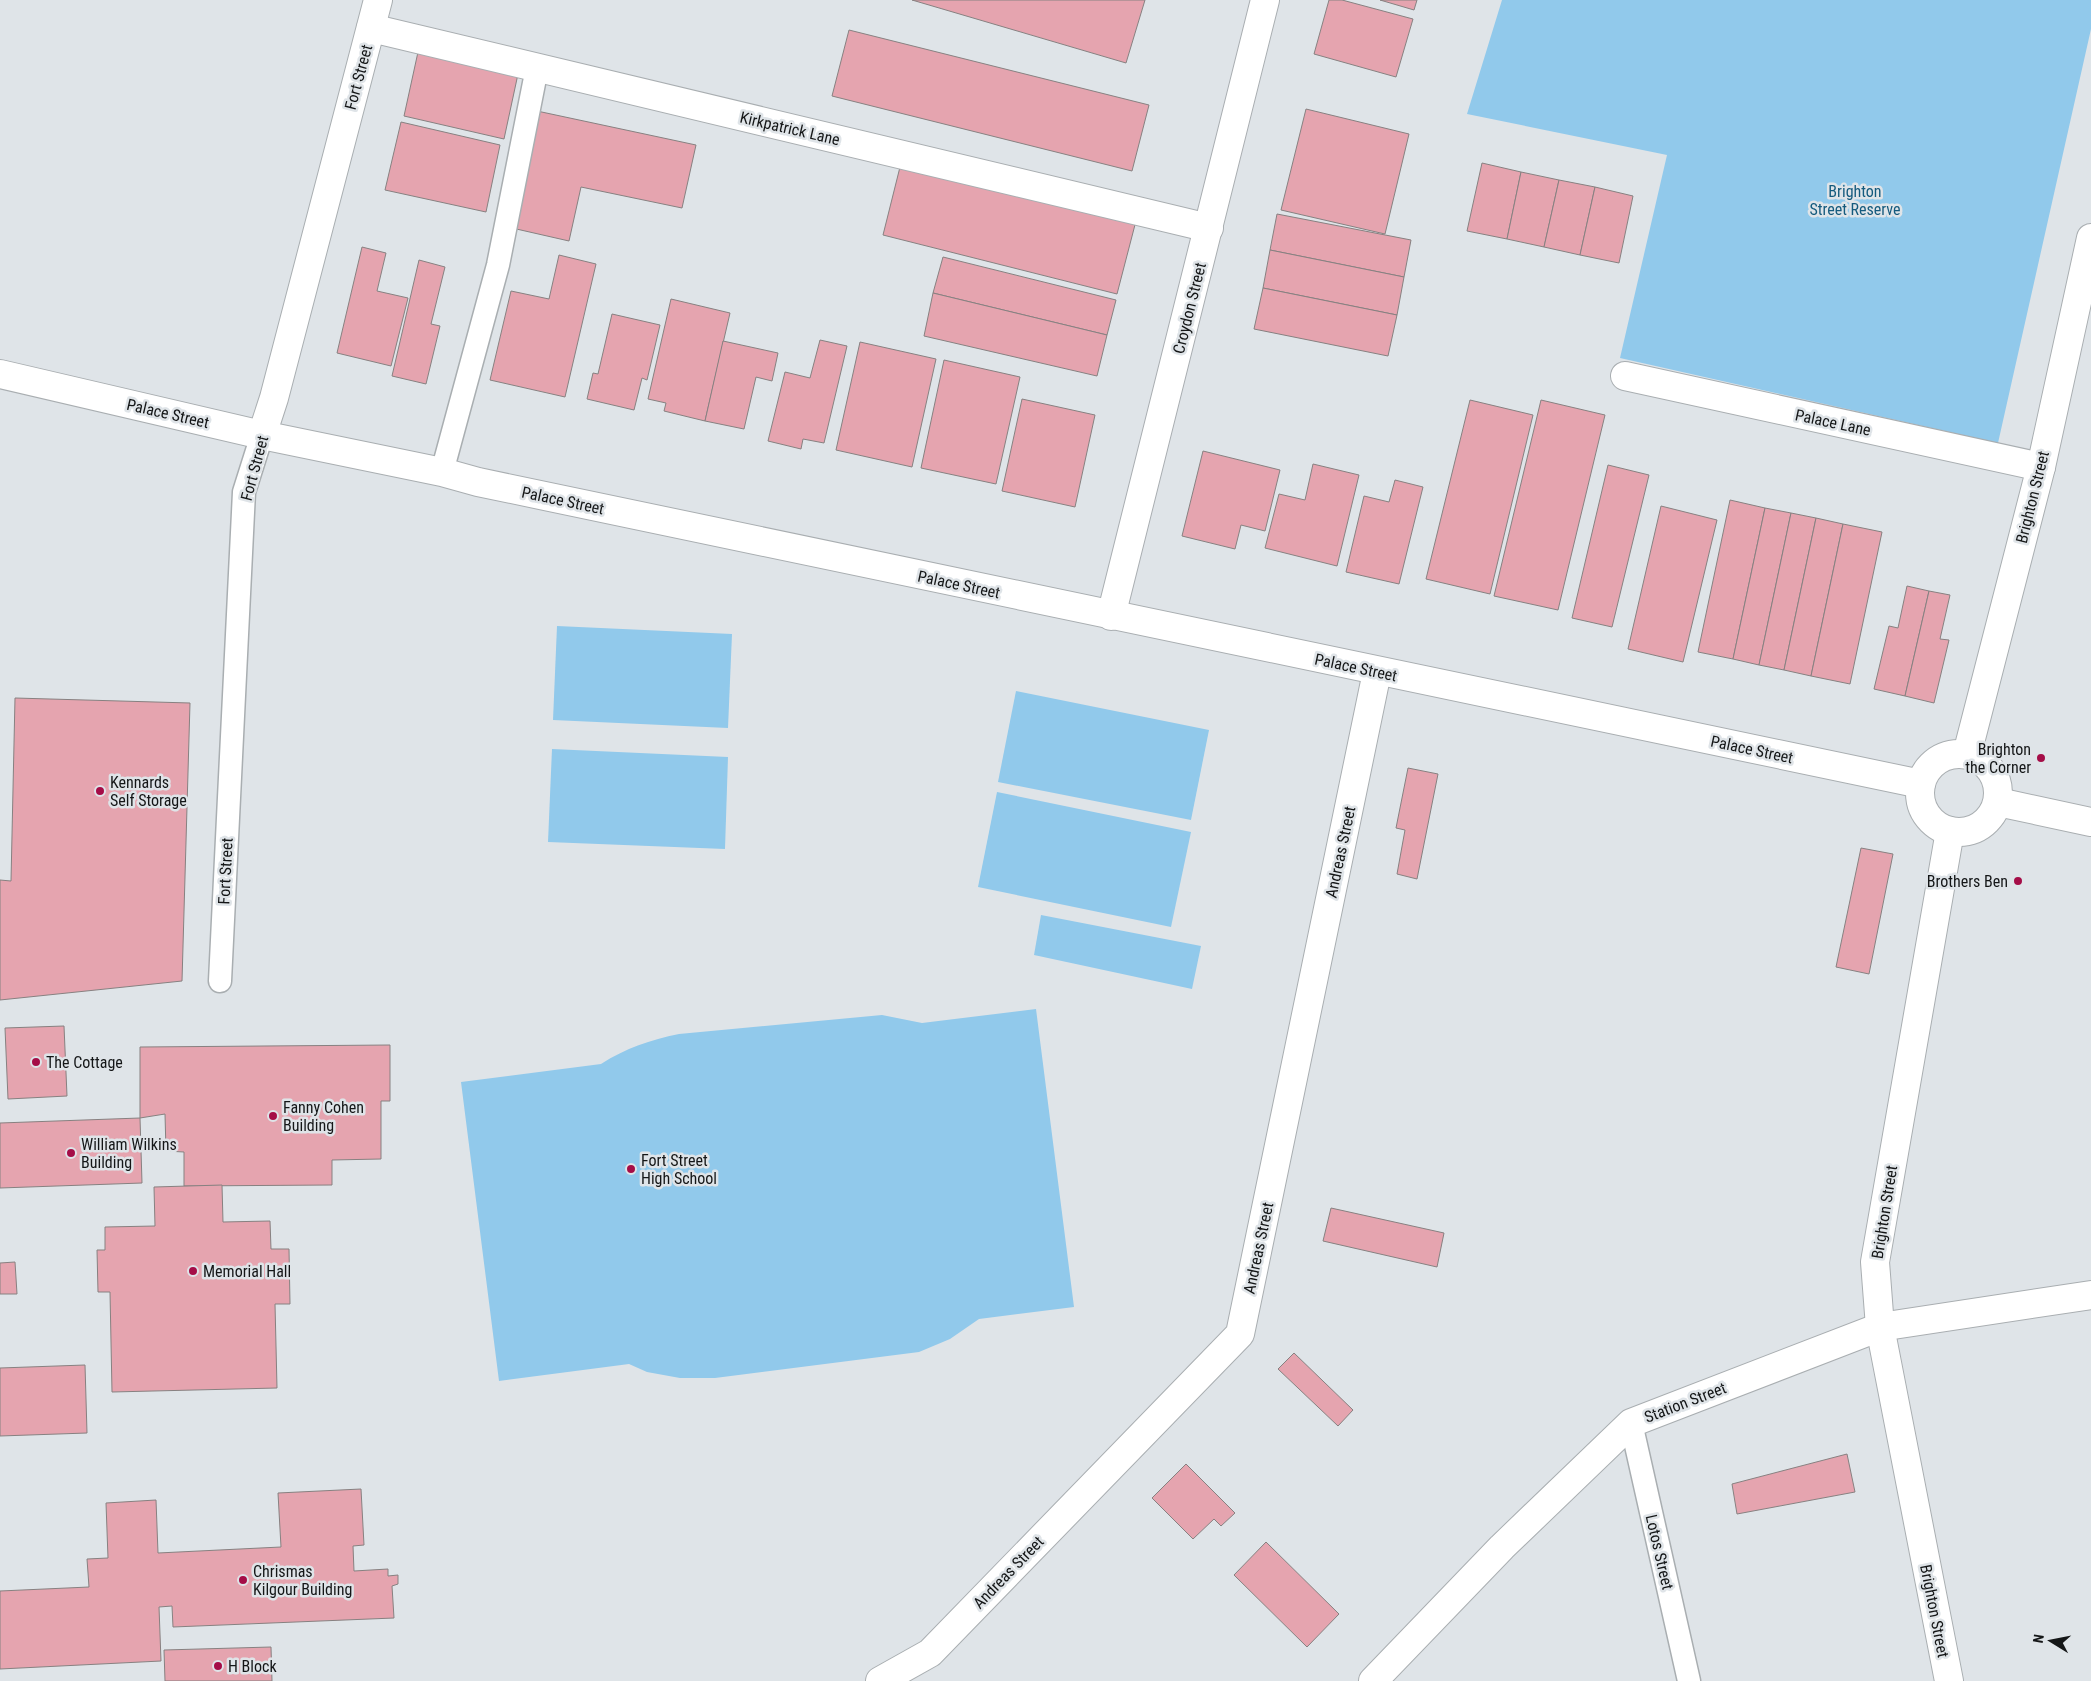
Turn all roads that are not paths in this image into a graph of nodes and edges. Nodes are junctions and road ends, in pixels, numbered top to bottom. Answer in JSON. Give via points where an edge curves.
{"nodes":[{"id":1,"x":378,"y":0,"type":"edge"},
{"id":2,"x":1265,"y":0,"type":"edge"},
{"id":3,"x":371,"y":28,"type":"junction"},
{"id":4,"x":537,"y":68,"type":"junction"},
{"id":5,"x":1209,"y":228,"type":"junction"},
{"id":6,"x":2091,"y":238,"type":"edge"},
{"id":7,"x":0,"y":374,"type":"edge"},
{"id":8,"x":1625,"y":376,"type":"dead end"},
{"id":9,"x":262,"y":435,"type":"junction"},
{"id":10,"x":2040,"y":467,"type":"junction"},
{"id":11,"x":442,"y":472,"type":"junction"},
{"id":12,"x":1111,"y":616,"type":"junction"},
{"id":13,"x":1377,"y":672,"type":"junction"},
{"id":14,"x":1967,"y":754,"type":"junction"},
{"id":15,"x":1921,"y":784,"type":"junction"},
{"id":16,"x":1998,"y":802,"type":"junction"},
{"id":17,"x":2091,"y":822,"type":"edge"},
{"id":18,"x":1950,"y":831,"type":"junction"},
{"id":19,"x":220,"y":981,"type":"dead end"},
{"id":20,"x":2091,"y":1295,"type":"edge"},
{"id":21,"x":1880,"y":1327,"type":"junction"},
{"id":22,"x":1632,"y":1423,"type":"junction"},
{"id":23,"x":880,"y":1681,"type":"edge"},
{"id":24,"x":1373,"y":1681,"type":"edge"},
{"id":25,"x":1689,"y":1681,"type":"edge"},
{"id":26,"x":1949,"y":1681,"type":"edge"}],
"edges":[{"from":1,"to":3,"type":"street","name":"Fort Street"},
{"from":2,"to":5,"type":"street","name":"Croydon Street"},
{"from":3,"to":4,"type":"street","name":"Kirkpatrick Lane"},
{"from":3,"to":9,"type":"street","name":"Fort Street"},
{"from":4,"to":5,"type":"street","name":"Kirkpatrick Lane"},
{"from":4,"to":11,"type":"lane","via":[[498,265]]},
{"from":5,"to":12,"type":"street","name":"Croydon Street"},
{"from":6,"to":10,"type":"street","name":"Brighton Street"},
{"from":7,"to":9,"type":"street","name":"Palace Street"},
{"from":8,"to":10,"type":"street","name":"Palace Lane"},
{"from":9,"to":11,"type":"street","name":"Palace Street"},
{"from":9,"to":19,"type":"lane","name":"Fort Street","via":[[244,492]]},
{"from":10,"to":14,"type":"street","name":"Brighton Street"},
{"from":11,"to":12,"type":"street","name":"Palace Street"},
{"from":12,"to":13,"type":"street","name":"Palace Street"},
{"from":13,"to":15,"type":"street","name":"Palace Street"},
{"from":13,"to":23,"type":"street","name":"Andreas Street","via":[[1240,1334],[930,1653]]},
{"from":14,"to":15,"type":"street","via":[[1944,757],[1933,764]]},
{"from":14,"to":16,"type":"street","via":[[1988,767],[1995,777]]},
{"from":15,"to":18,"type":"street","via":[[1920,797],[1927,813],[1938,826]]},
{"from":16,"to":17,"type":"street"},
{"from":16,"to":18,"type":"street","via":[[1993,814],[1979,826],[1962,832]]},
{"from":18,"to":21,"type":"street","name":"Brighton Street","via":[[1875,1262]]},
{"from":20,"to":21,"type":"street","name":"Station Street"},
{"from":21,"to":22,"type":"street","name":"Station Street"},
{"from":21,"to":26,"type":"street","name":"Brighton Street"},
{"from":22,"to":24,"type":"street","name":"Station Street","via":[[1502,1547]]},
{"from":22,"to":25,"type":"lane","name":"Lotos Street"}]}
